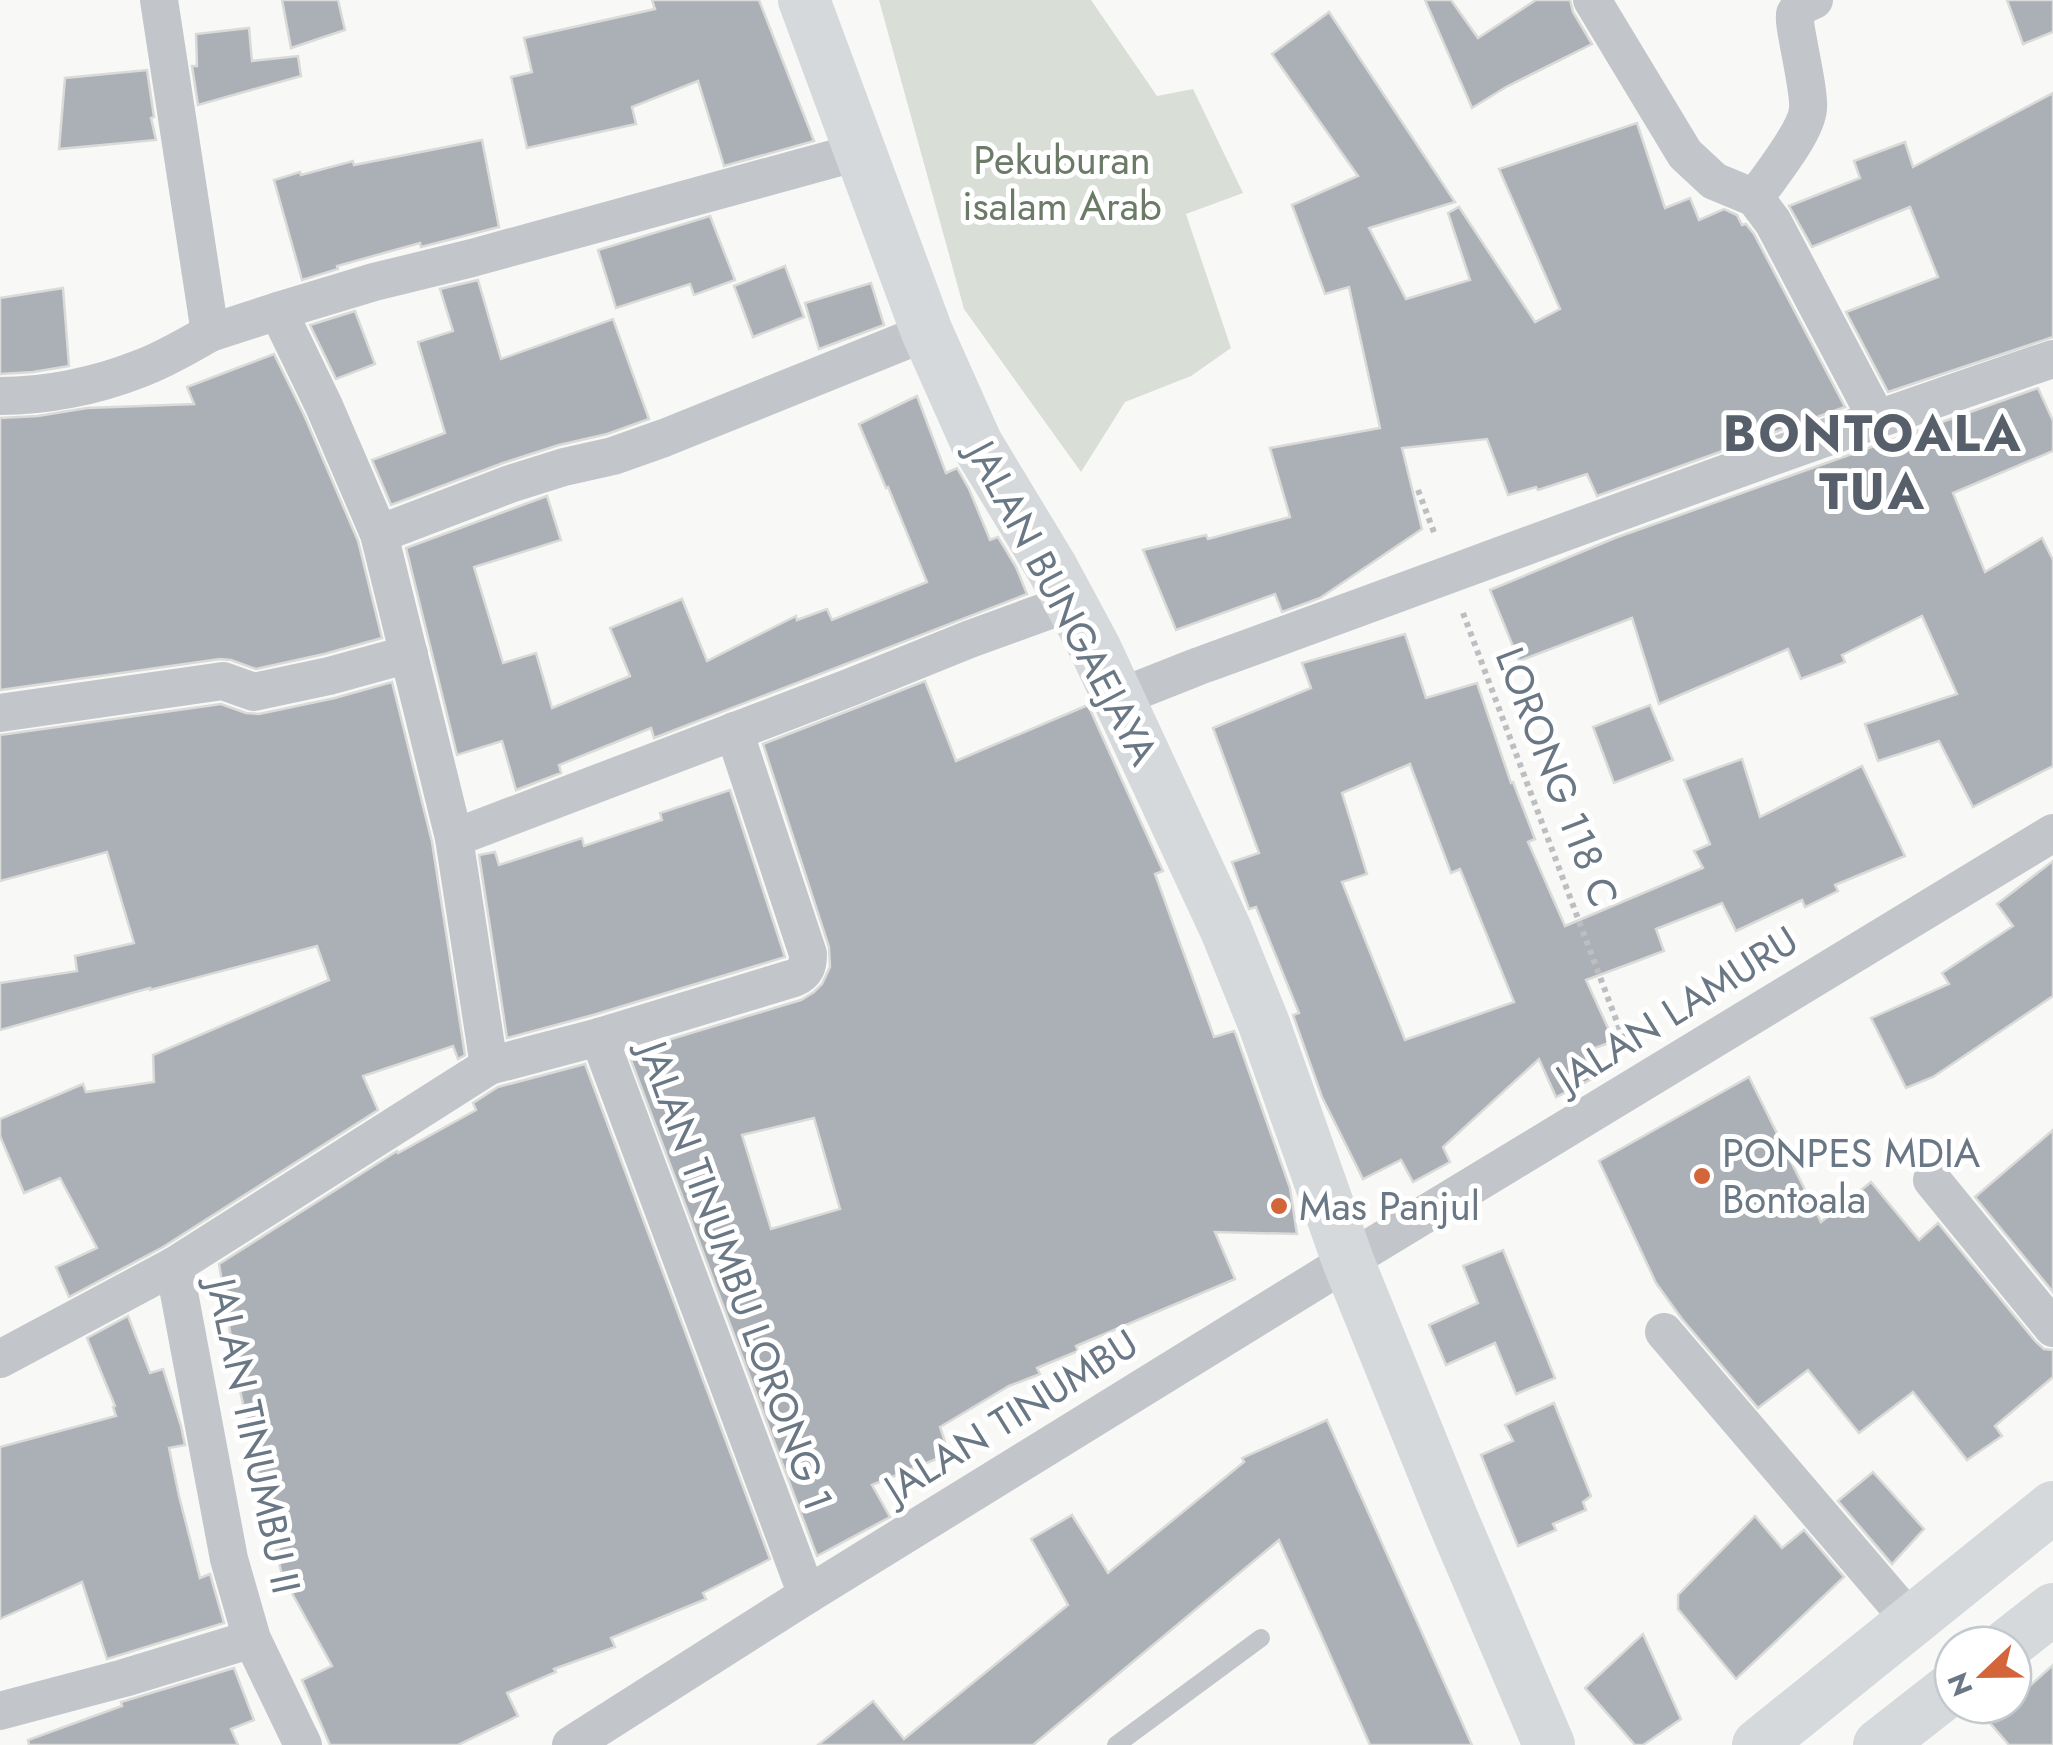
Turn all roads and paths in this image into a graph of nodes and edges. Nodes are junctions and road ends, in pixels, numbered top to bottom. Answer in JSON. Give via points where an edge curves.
{"nodes":[{"id":1,"x":160,"y":0,"type":"edge"},
{"id":2,"x":804,"y":0,"type":"edge"},
{"id":3,"x":1592,"y":0,"type":"edge"},
{"id":4,"x":1814,"y":0,"type":"edge"},
{"id":5,"x":858,"y":152,"type":"junction"},
{"id":6,"x":1755,"y":198,"type":"junction"},
{"id":7,"x":278,"y":311,"type":"junction"},
{"id":8,"x":927,"y":332,"type":"junction"},
{"id":9,"x":210,"y":333,"type":"junction"},
{"id":10,"x":2053,"y":359,"type":"edge"},
{"id":11,"x":0,"y":396,"type":"edge"},
{"id":12,"x":1877,"y":419,"type":"junction"},
{"id":13,"x":1418,"y":490,"type":"dead end"},
{"id":14,"x":379,"y":534,"type":"junction"},
{"id":15,"x":1449,"y":575,"type":"junction"},
{"id":16,"x":1072,"y":602,"type":"junction"},
{"id":17,"x":409,"y":654,"type":"junction"},
{"id":18,"x":1118,"y":698,"type":"junction"},
{"id":19,"x":0,"y":713,"type":"edge"},
{"id":20,"x":734,"y":731,"type":"junction"},
{"id":21,"x":454,"y":838,"type":"junction"},
{"id":22,"x":2050,"y":841,"type":"edge"},
{"id":23,"x":599,"y":1037,"type":"junction"},
{"id":24,"x":490,"y":1066,"type":"junction"},
{"id":25,"x":1641,"y":1084,"type":"junction"},
{"id":26,"x":1932,"y":1180,"type":"dead end"},
{"id":27,"x":1348,"y":1261,"type":"junction"},
{"id":28,"x":174,"y":1266,"type":"junction"},
{"id":29,"x":2053,"y":1328,"type":"edge"},
{"id":30,"x":1664,"y":1332,"type":"dead end"},
{"id":31,"x":0,"y":1358,"type":"edge"},
{"id":32,"x":2053,"y":1506,"type":"edge"},
{"id":33,"x":807,"y":1595,"type":"junction"},
{"id":34,"x":2053,"y":1609,"type":"edge"},
{"id":35,"x":1910,"y":1620,"type":"junction"},
{"id":36,"x":2033,"y":1625,"type":"edge"},
{"id":37,"x":252,"y":1638,"type":"junction"},
{"id":38,"x":1261,"y":1638,"type":"dead end"},
{"id":39,"x":1933,"y":1702,"type":"edge"},
{"id":40,"x":0,"y":1711,"type":"edge"},
{"id":41,"x":303,"y":1745,"type":"edge"},
{"id":42,"x":570,"y":1745,"type":"edge"},
{"id":43,"x":1116,"y":1745,"type":"edge"},
{"id":44,"x":1549,"y":1745,"type":"edge"},
{"id":45,"x":1758,"y":1745,"type":"edge"},
{"id":46,"x":1878,"y":1745,"type":"edge"}],
"edges":[{"from":1,"to":9,"type":"street"},
{"from":2,"to":5,"type":"street","name":"JALAN BUNGAEJAYA"},
{"from":3,"to":6,"type":"street","via":[[1685,154],[1714,181]]},
{"from":4,"to":6,"type":"street","via":[[1795,14],[1808,113]]},
{"from":5,"to":7,"type":"street"},
{"from":5,"to":8,"type":"street","name":"JALAN BUNGAEJAYA"},
{"from":6,"to":12,"type":"street"},
{"from":7,"to":9,"type":"street"},
{"from":7,"to":14,"type":"street"},
{"from":8,"to":14,"type":"street","via":[[664,438],[510,484]]},
{"from":8,"to":16,"type":"street","name":"JALAN BUNGAEJAYA","via":[[977,444]]},
{"from":9,"to":11,"type":"street","via":[[110,380]]},
{"from":10,"to":12,"type":"street"},
{"from":12,"to":15,"type":"street"},
{"from":13,"to":15,"type":"path","name":"LORONG 118 C"},
{"from":14,"to":17,"type":"street"},
{"from":15,"to":18,"type":"street"},
{"from":15,"to":25,"type":"path","name":"LORONG 118 C"},
{"from":16,"to":18,"type":"street","name":"JALAN BUNGAEJAYA"},
{"from":16,"to":20,"type":"street"},
{"from":17,"to":19,"type":"street","via":[[254,692],[223,681]]},
{"from":17,"to":21,"type":"street"},
{"from":18,"to":27,"type":"street","name":"JALAN BUNGAEJAYA","via":[[1232,945]]},
{"from":20,"to":21,"type":"street"},
{"from":20,"to":23,"type":"street","via":[[808,954],[807,968],[794,978]]},
{"from":21,"to":24,"type":"street"},
{"from":22,"to":25,"type":"street","name":"JALAN LAMURU"},
{"from":23,"to":24,"type":"street","name":"JALAN TINUMBU LORONG 1"},
{"from":23,"to":33,"type":"street","name":"JALAN TINUMBU LORONG 1"},
{"from":24,"to":28,"type":"street","name":"JALAN TINUMBU II"},
{"from":25,"to":27,"type":"street","name":"JALAN LAMURU"},
{"from":26,"to":29,"type":"street"},
{"from":27,"to":33,"type":"street","name":"JALAN TINUMBU"},
{"from":27,"to":44,"type":"street","name":"JALAN BUNGAEJAYA"},
{"from":28,"to":31,"type":"street"},
{"from":28,"to":37,"type":"street","name":"JALAN TINUMBU II","via":[[228,1559]]},
{"from":30,"to":35,"type":"street"},
{"from":32,"to":35,"type":"street"},
{"from":33,"to":42,"type":"street","name":"JALAN TINUMBU"},
{"from":34,"to":36,"type":"street"},
{"from":35,"to":45,"type":"street"},
{"from":37,"to":40,"type":"street"},
{"from":37,"to":41,"type":"street","name":"JALAN TINUMBU II"},
{"from":38,"to":43,"type":"lane"},
{"from":39,"to":46,"type":"street"}]}
